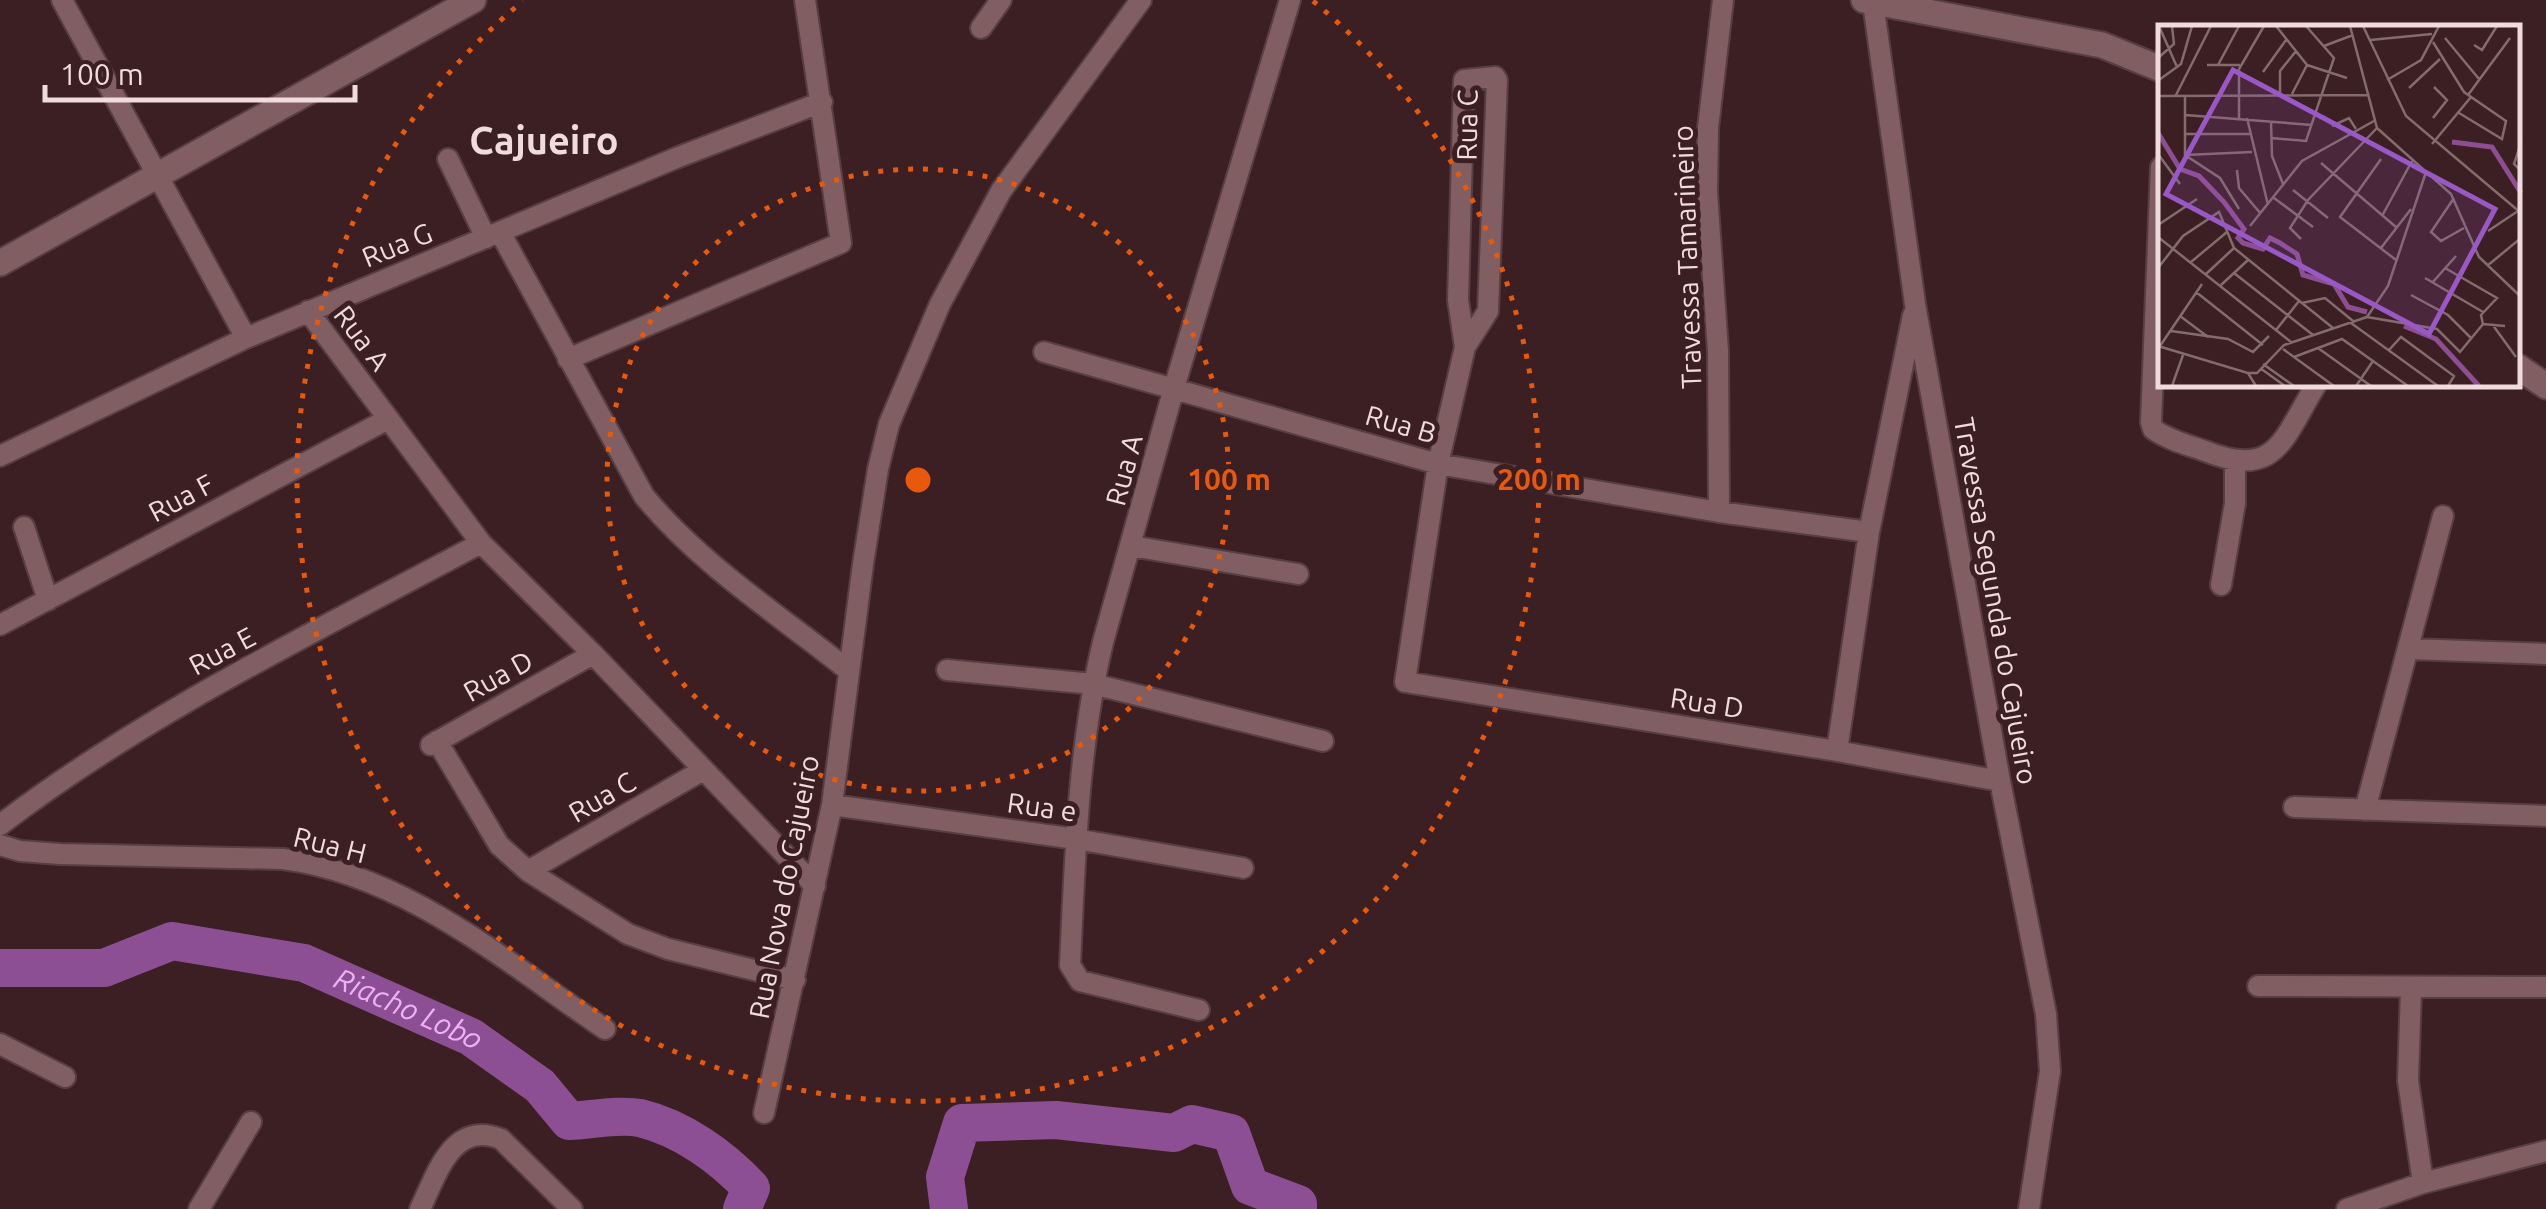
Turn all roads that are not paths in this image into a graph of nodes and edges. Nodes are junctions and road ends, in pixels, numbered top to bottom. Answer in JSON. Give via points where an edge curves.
{"nodes":[{"id":1,"x":62,"y":0,"type":"edge"},
{"id":2,"x":805,"y":0,"type":"edge"},
{"id":3,"x":1001,"y":0,"type":"edge"},
{"id":4,"x":1141,"y":0,"type":"edge"},
{"id":5,"x":1290,"y":0,"type":"edge"},
{"id":6,"x":1723,"y":0,"type":"edge"},
{"id":7,"x":1869,"y":1,"type":"edge"},
{"id":8,"x":466,"y":2,"type":"edge"},
{"id":9,"x":1954,"y":9,"type":"edge"},
{"id":10,"x":981,"y":28,"type":"dead end"},
{"id":11,"x":2158,"y":68,"type":"edge"},
{"id":12,"x":822,"y":102,"type":"junction"},
{"id":13,"x":448,"y":159,"type":"dead end"},
{"id":14,"x":156,"y":177,"type":"junction"},
{"id":15,"x":1460,"y":225,"type":"junction"},
{"id":16,"x":1492,"y":228,"type":"junction"},
{"id":17,"x":493,"y":235,"type":"junction"},
{"id":18,"x":2158,"y":237,"type":"edge"},
{"id":19,"x":0,"y":263,"type":"edge"},
{"id":20,"x":1915,"y":304,"type":"junction"},
{"id":21,"x":308,"y":312,"type":"junction"},
{"id":22,"x":246,"y":338,"type":"junction"},
{"id":23,"x":1465,"y":347,"type":"junction"},
{"id":24,"x":1044,"y":352,"type":"dead end"},
{"id":25,"x":568,"y":359,"type":"junction"},
{"id":26,"x":2521,"y":369,"type":"edge"},
{"id":27,"x":2546,"y":386,"type":"edge"},
{"id":28,"x":1174,"y":388,"type":"junction"},
{"id":29,"x":2314,"y":388,"type":"edge"},
{"id":30,"x":388,"y":420,"type":"junction"},
{"id":31,"x":0,"y":456,"type":"edge"},
{"id":32,"x":2235,"y":462,"type":"junction"},
{"id":33,"x":1438,"y":464,"type":"junction"},
{"id":34,"x":1720,"y":512,"type":"junction"},
{"id":35,"x":2443,"y":516,"type":"dead end"},
{"id":36,"x":24,"y":527,"type":"dead end"},
{"id":37,"x":1869,"y":532,"type":"junction"},
{"id":38,"x":481,"y":543,"type":"junction"},
{"id":39,"x":1131,"y":546,"type":"junction"},
{"id":40,"x":1298,"y":574,"type":"dead end"},
{"id":41,"x":2221,"y":585,"type":"dead end"},
{"id":42,"x":48,"y":600,"type":"junction"},
{"id":43,"x":0,"y":625,"type":"edge"},
{"id":44,"x":2410,"y":649,"type":"junction"},
{"id":45,"x":592,"y":654,"type":"junction"},
{"id":46,"x":2546,"y":654,"type":"edge"},
{"id":47,"x":848,"y":670,"type":"junction"},
{"id":48,"x":947,"y":670,"type":"dead end"},
{"id":49,"x":1404,"y":682,"type":"joint"},
{"id":50,"x":1093,"y":684,"type":"junction"},
{"id":51,"x":1323,"y":741,"type":"dead end"},
{"id":52,"x":1837,"y":751,"type":"junction"},
{"id":53,"x":703,"y":770,"type":"junction"},
{"id":54,"x":2000,"y":780,"type":"junction"},
{"id":55,"x":832,"y":804,"type":"junction"},
{"id":56,"x":2294,"y":807,"type":"dead end"},
{"id":57,"x":2365,"y":810,"type":"junction"},
{"id":58,"x":2546,"y":816,"type":"edge"},
{"id":59,"x":0,"y":825,"type":"edge"},
{"id":60,"x":1076,"y":839,"type":"junction"},
{"id":61,"x":0,"y":845,"type":"edge"},
{"id":62,"x":1244,"y":868,"type":"dead end"},
{"id":63,"x":528,"y":871,"type":"junction"},
{"id":64,"x":814,"y":886,"type":"junction"},
{"id":65,"x":795,"y":980,"type":"junction"},
{"id":66,"x":2258,"y":986,"type":"dead end"},
{"id":67,"x":2546,"y":987,"type":"edge"},
{"id":68,"x":2411,"y":989,"type":"junction"},
{"id":69,"x":1199,"y":1010,"type":"dead end"},
{"id":70,"x":605,"y":1029,"type":"dead end"},
{"id":71,"x":0,"y":1044,"type":"edge"},
{"id":72,"x":66,"y":1077,"type":"dead end"},
{"id":73,"x":764,"y":1113,"type":"dead end"},
{"id":74,"x":250,"y":1122,"type":"dead end"},
{"id":75,"x":2546,"y":1151,"type":"edge"},
{"id":76,"x":2423,"y":1184,"type":"junction"},
{"id":77,"x":199,"y":1209,"type":"edge"},
{"id":78,"x":420,"y":1209,"type":"edge"},
{"id":79,"x":572,"y":1209,"type":"edge"},
{"id":80,"x":2029,"y":1209,"type":"edge"},
{"id":81,"x":2348,"y":1209,"type":"edge"}],
"edges":[{"from":1,"to":14,"type":"street"},
{"from":2,"to":12,"type":"street"},
{"from":3,"to":10,"type":"street"},
{"from":4,"to":47,"type":"street","name":"Rua Nova do Cajueiro","via":[[1001,191],[933,321],[889,424],[878,469]]},
{"from":5,"to":28,"type":"street","name":"Rua A"},
{"from":6,"to":34,"type":"street","name":"Travessa Tamarineiro","via":[[1707,192]]},
{"from":7,"to":9,"type":"street"},
{"from":7,"to":20,"type":"street","name":"Travessa Segunda do Cajueiro"},
{"from":8,"to":14,"type":"street"},
{"from":9,"to":11,"type":"street","via":[[2102,45]]},
{"from":12,"to":17,"type":"street","name":"Rua G"},
{"from":12,"to":25,"type":"street","via":[[841,243]]},
{"from":13,"to":17,"type":"street"},
{"from":14,"to":19,"type":"street"},
{"from":14,"to":22,"type":"street"},
{"from":15,"to":16,"type":"street"},
{"from":15,"to":16,"type":"street","name":"Rua C","via":[[1464,80],[1495,77]]},
{"from":15,"to":23,"type":"street","name":"Rua C","via":[[1458,308]]},
{"from":16,"to":23,"type":"street","name":"Rua C","via":[[1488,310]]},
{"from":17,"to":21,"type":"street","name":"Rua G"},
{"from":17,"to":25,"type":"street"},
{"from":18,"to":32,"type":"street","via":[[2150,422],[2159,433]]},
{"from":20,"to":37,"type":"street"},
{"from":20,"to":54,"type":"street","name":"Travessa Segunda do Cajueiro"},
{"from":21,"to":22,"type":"street","name":"Rua G"},
{"from":21,"to":30,"type":"street","name":"Rua A"},
{"from":22,"to":31,"type":"street","name":"Rua G"},
{"from":23,"to":33,"type":"street","name":"Rua C"},
{"from":24,"to":28,"type":"street","name":"Rua B"},
{"from":25,"to":47,"type":"street","via":[[644,496],[668,526]]},
{"from":26,"to":27,"type":"street"},
{"from":28,"to":33,"type":"street","name":"Rua B"},
{"from":28,"to":39,"type":"street","name":"Rua A"},
{"from":29,"to":32,"type":"street","via":[[2269,455]]},
{"from":30,"to":38,"type":"street","name":"Rua A"},
{"from":30,"to":42,"type":"street","name":"Rua F"},
{"from":32,"to":41,"type":"street"},
{"from":33,"to":34,"type":"street","name":"Rua B"},
{"from":33,"to":49,"type":"street","name":"Rua C"},
{"from":34,"to":37,"type":"street","name":"Rua B"},
{"from":35,"to":44,"type":"street"},
{"from":36,"to":42,"type":"street"},
{"from":37,"to":52,"type":"street"},
{"from":38,"to":45,"type":"street","name":"Rua A"},
{"from":38,"to":59,"type":"street","name":"Rua E","via":[[186,701]]},
{"from":39,"to":40,"type":"street"},
{"from":39,"to":50,"type":"street","name":"Rua A"},
{"from":42,"to":43,"type":"street","name":"Rua F"},
{"from":44,"to":46,"type":"street"},
{"from":44,"to":57,"type":"street"},
{"from":45,"to":53,"type":"street","name":"Rua A"},
{"from":45,"to":63,"type":"street","name":"Rua D","via":[[434,743],[499,845]]},
{"from":47,"to":55,"type":"street","name":"Rua Nova do Cajueiro"},
{"from":48,"to":50,"type":"street"},
{"from":49,"to":52,"type":"street","name":"Rua D"},
{"from":50,"to":51,"type":"street"},
{"from":50,"to":60,"type":"street","name":"Rua A"},
{"from":52,"to":54,"type":"street","name":"Rua D"},
{"from":53,"to":63,"type":"street","name":"Rua C"},
{"from":53,"to":64,"type":"street","name":"Rua A"},
{"from":54,"to":80,"type":"street","name":"Travessa Segunda do Cajueiro","via":[[2050,1057]]},
{"from":55,"to":60,"type":"street","name":"Rua e"},
{"from":55,"to":64,"type":"street","name":"Rua Nova do Cajueiro"},
{"from":56,"to":57,"type":"street"},
{"from":57,"to":58,"type":"street"},
{"from":60,"to":62,"type":"street","name":"Rua e"},
{"from":60,"to":69,"type":"street","name":"Rua A","via":[[1070,965],[1080,981]]},
{"from":61,"to":70,"type":"street","name":"Rua H","via":[[60,854],[283,859],[345,872],[429,910]]},
{"from":63,"to":65,"type":"street","via":[[628,934]]},
{"from":64,"to":65,"type":"street","name":"Rua Nova do Cajueiro"},
{"from":65,"to":73,"type":"street","name":"Rua Nova do Cajueiro"},
{"from":66,"to":68,"type":"street"},
{"from":67,"to":68,"type":"street"},
{"from":68,"to":76,"type":"street","via":[[2409,1102]]},
{"from":71,"to":72,"type":"street"},
{"from":74,"to":77,"type":"street"},
{"from":75,"to":76,"type":"street"},
{"from":76,"to":81,"type":"street"},
{"from":78,"to":79,"type":"street","via":[[450,1148],[472,1134],[501,1139]]}]}
